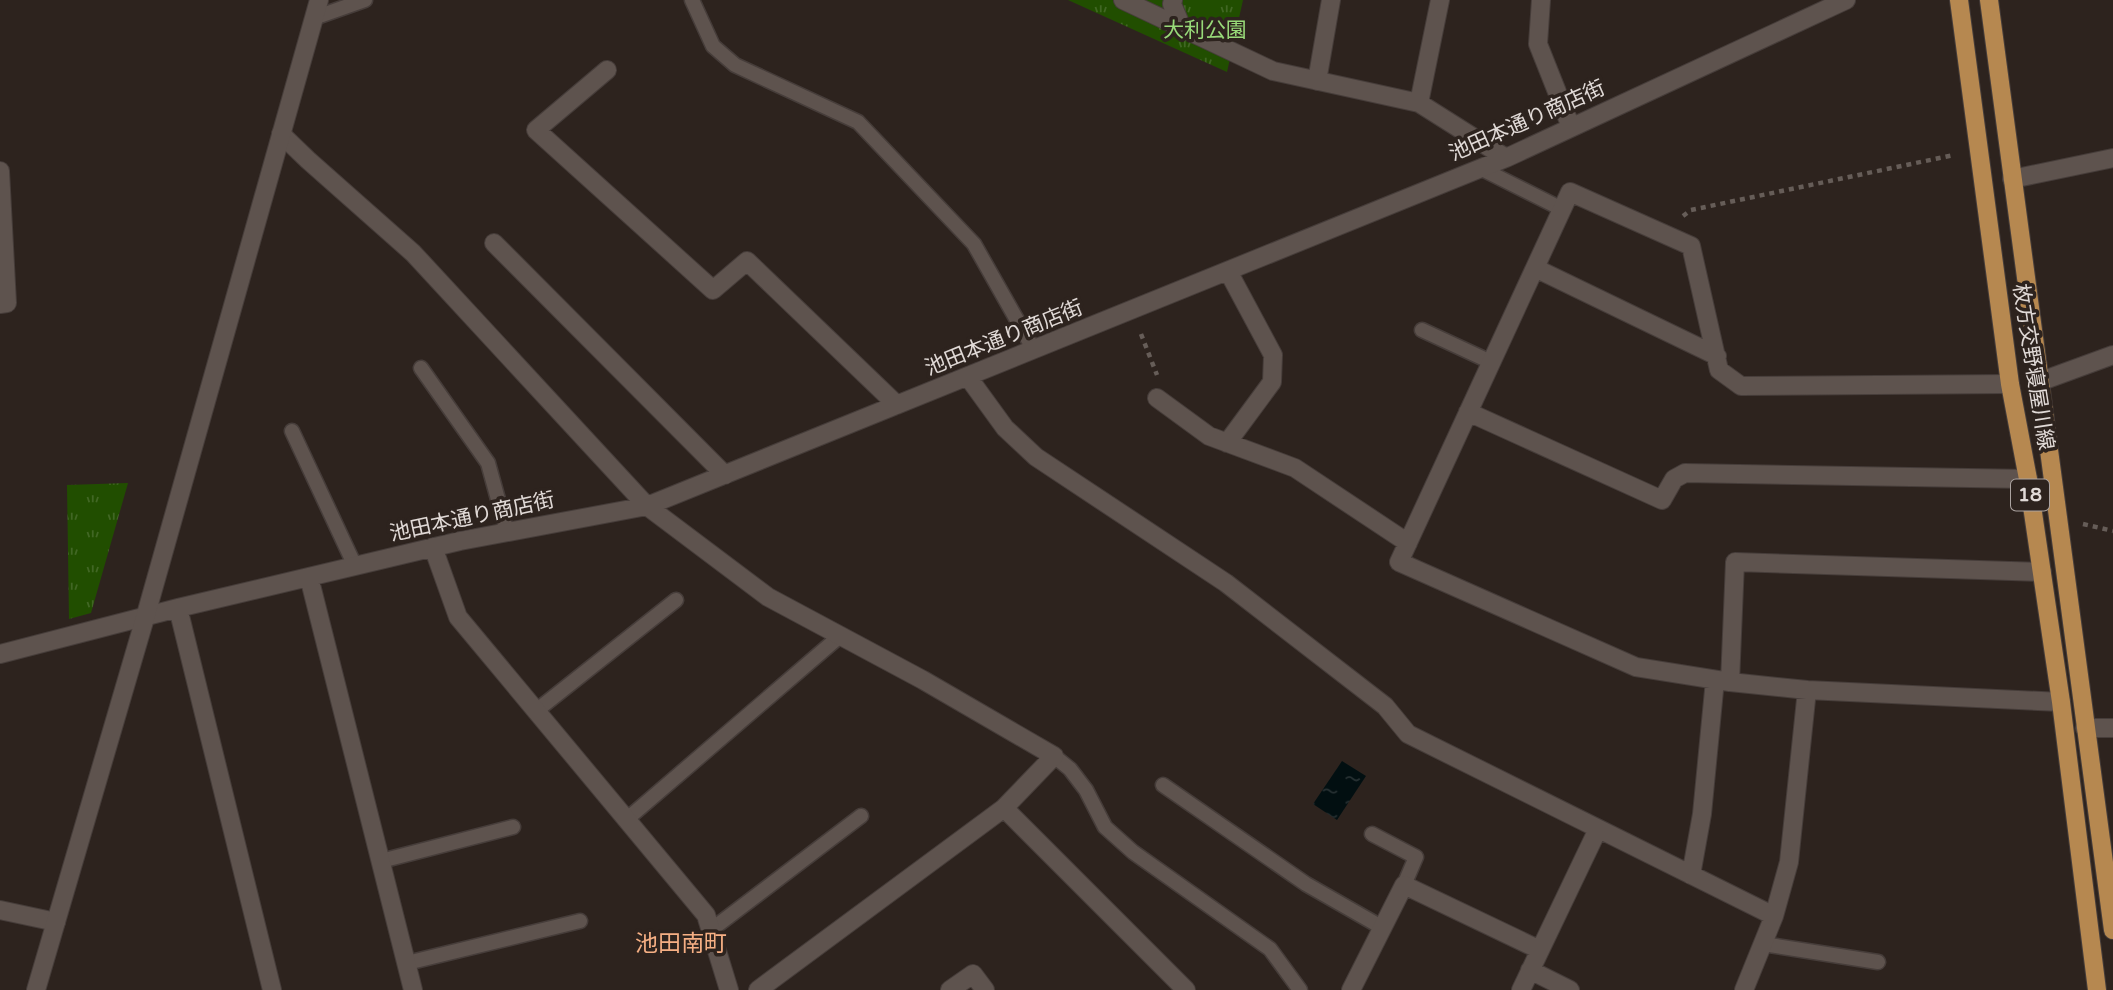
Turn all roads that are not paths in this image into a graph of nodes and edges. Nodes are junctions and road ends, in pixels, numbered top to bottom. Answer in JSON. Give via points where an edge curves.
{"nodes":[{"id":1,"x":319,"y":0,"type":"edge"},
{"id":2,"x":365,"y":0,"type":"edge"},
{"id":3,"x":692,"y":0,"type":"edge"},
{"id":4,"x":1123,"y":0,"type":"edge"},
{"id":5,"x":1173,"y":0,"type":"edge"},
{"id":6,"x":1331,"y":0,"type":"edge"},
{"id":7,"x":1440,"y":0,"type":"edge"},
{"id":8,"x":1541,"y":0,"type":"edge"},
{"id":9,"x":1846,"y":0,"type":"edge"},
{"id":10,"x":1959,"y":0,"type":"edge"},
{"id":11,"x":1989,"y":0,"type":"edge"},
{"id":12,"x":314,"y":18,"type":"junction"},
{"id":13,"x":1183,"y":30,"type":"junction"},
{"id":14,"x":607,"y":70,"type":"dead end"},
{"id":15,"x":1317,"y":81,"type":"junction"},
{"id":16,"x":1419,"y":103,"type":"junction"},
{"id":17,"x":1570,"y":127,"type":"junction"},
{"id":18,"x":281,"y":134,"type":"junction"},
{"id":19,"x":1506,"y":158,"type":"junction"},
{"id":20,"x":2113,"y":158,"type":"edge"},
{"id":21,"x":1480,"y":168,"type":"junction"},
{"id":22,"x":0,"y":171,"type":"edge"},
{"id":23,"x":2012,"y":179,"type":"junction"},
{"id":24,"x":1562,"y":209,"type":"junction"},
{"id":25,"x":494,"y":243,"type":"dead end"},
{"id":26,"x":1535,"y":268,"type":"junction"},
{"id":27,"x":1228,"y":271,"type":"junction"},
{"id":28,"x":0,"y":304,"type":"edge"},
{"id":29,"x":1422,"y":330,"type":"dead end"},
{"id":30,"x":1034,"y":350,"type":"junction"},
{"id":31,"x":2113,"y":355,"type":"edge"},
{"id":32,"x":1717,"y":356,"type":"junction"},
{"id":33,"x":1491,"y":362,"type":"junction"},
{"id":34,"x":421,"y":368,"type":"dead end"},
{"id":35,"x":968,"y":377,"type":"junction"},
{"id":36,"x":2039,"y":382,"type":"junction"},
{"id":37,"x":2010,"y":384,"type":"junction"},
{"id":38,"x":1157,"y":398,"type":"road end"},
{"id":39,"x":897,"y":405,"type":"junction"},
{"id":40,"x":1468,"y":412,"type":"junction"},
{"id":41,"x":292,"y":431,"type":"dead end"},
{"id":42,"x":1227,"y":443,"type":"junction"},
{"id":43,"x":724,"y":475,"type":"junction"},
{"id":44,"x":2028,"y":479,"type":"junction"},
{"id":45,"x":647,"y":506,"type":"junction"},
{"id":46,"x":507,"y":532,"type":"junction"},
{"id":47,"x":1408,"y":543,"type":"junction"},
{"id":48,"x":433,"y":547,"type":"junction"},
{"id":49,"x":355,"y":566,"type":"junction"},
{"id":50,"x":2042,"y":572,"type":"junction"},
{"id":51,"x":309,"y":577,"type":"junction"},
{"id":52,"x":676,"y":600,"type":"dead end"},
{"id":53,"x":178,"y":608,"type":"junction"},
{"id":54,"x":145,"y":618,"type":"junction"},
{"id":55,"x":840,"y":636,"type":"junction"},
{"id":56,"x":0,"y":654,"type":"edge"},
{"id":57,"x":1722,"y":681,"type":"junction"},
{"id":58,"x":1807,"y":690,"type":"junction"},
{"id":59,"x":2061,"y":702,"type":"junction"},
{"id":60,"x":536,"y":711,"type":"junction"},
{"id":61,"x":2085,"y":728,"type":"junction"},
{"id":62,"x":2113,"y":728,"type":"edge"},
{"id":63,"x":1054,"y":756,"type":"junction"},
{"id":64,"x":1163,"y":785,"type":"dead end"},
{"id":65,"x":1004,"y":808,"type":"junction"},
{"id":66,"x":861,"y":816,"type":"dead end"},
{"id":67,"x":626,"y":820,"type":"junction"},
{"id":68,"x":513,"y":827,"type":"dead end"},
{"id":69,"x":1598,"y":829,"type":"junction"},
{"id":70,"x":1372,"y":834,"type":"dead end"},
{"id":71,"x":2108,"y":856,"type":"edge"},
{"id":72,"x":381,"y":861,"type":"junction"},
{"id":73,"x":1691,"y":875,"type":"junction"},
{"id":74,"x":1404,"y":886,"type":"junction"},
{"id":75,"x":0,"y":909,"type":"edge"},
{"id":76,"x":1774,"y":916,"type":"junction"},
{"id":77,"x":580,"y":920,"type":"dead end"},
{"id":78,"x":56,"y":922,"type":"junction"},
{"id":79,"x":1382,"y":928,"type":"junction"},
{"id":80,"x":711,"y":930,"type":"junction"},
{"id":81,"x":2113,"y":930,"type":"edge"},
{"id":82,"x":1763,"y":944,"type":"junction"},
{"id":83,"x":1540,"y":950,"type":"junction"},
{"id":84,"x":1878,"y":962,"type":"dead end"},
{"id":85,"x":407,"y":963,"type":"junction"},
{"id":86,"x":1530,"y":970,"type":"junction"},
{"id":87,"x":36,"y":990,"type":"edge"},
{"id":88,"x":272,"y":990,"type":"edge"},
{"id":89,"x":414,"y":990,"type":"edge"},
{"id":90,"x":729,"y":990,"type":"edge"},
{"id":91,"x":758,"y":990,"type":"edge"},
{"id":92,"x":950,"y":990,"type":"edge"},
{"id":93,"x":985,"y":990,"type":"edge"},
{"id":94,"x":1186,"y":990,"type":"edge"},
{"id":95,"x":1300,"y":990,"type":"edge"},
{"id":96,"x":1351,"y":990,"type":"edge"},
{"id":97,"x":1521,"y":990,"type":"edge"},
{"id":98,"x":1570,"y":990,"type":"edge"},
{"id":99,"x":1744,"y":990,"type":"edge"},
{"id":100,"x":2097,"y":990,"type":"edge"}],
"edges":[{"from":1,"to":12,"type":"street"},
{"from":2,"to":12,"type":"lane"},
{"from":3,"to":30,"type":"lane","via":[[713,46],[735,65],[858,122],[974,244]]},
{"from":4,"to":13,"type":"street"},
{"from":5,"to":13,"type":"street"},
{"from":6,"to":15,"type":"street"},
{"from":7,"to":16,"type":"street"},
{"from":8,"to":17,"type":"street","via":[[1538,44]]},
{"from":9,"to":17,"type":"street","name":"池田本通り商店街"},
{"from":10,"to":37,"type":"main road","name":"枚方交野寝屋川線","number":"18"},
{"from":11,"to":23,"type":"main road","name":"枚方交野寝屋川線","number":"18"},
{"from":12,"to":18,"type":"street"},
{"from":13,"to":15,"type":"street","via":[[1273,71]]},
{"from":14,"to":39,"type":"street","via":[[536,130],[713,290],[747,261]]},
{"from":15,"to":16,"type":"street"},
{"from":16,"to":19,"type":"street"},
{"from":17,"to":19,"type":"street","name":"池田本通り商店街"},
{"from":18,"to":45,"type":"street","via":[[413,253]]},
{"from":18,"to":54,"type":"street"},
{"from":19,"to":21,"type":"street","name":"池田本通り商店街"},
{"from":20,"to":23,"type":"street"},
{"from":21,"to":24,"type":"lane"},
{"from":21,"to":27,"type":"street","name":"池田本通り商店街"},
{"from":22,"to":28,"type":"street","via":[[8,303]]},
{"from":23,"to":36,"type":"main road","name":"枚方交野寝屋川線","number":"18"},
{"from":24,"to":26,"type":"street"},
{"from":24,"to":32,"type":"street","via":[[1570,192],[1691,246]]},
{"from":25,"to":43,"type":"street"},
{"from":26,"to":32,"type":"street"},
{"from":26,"to":33,"type":"street"},
{"from":27,"to":30,"type":"street","name":"池田本通り商店街"},
{"from":27,"to":42,"type":"street","via":[[1273,355],[1272,382]]},
{"from":29,"to":33,"type":"lane"},
{"from":30,"to":35,"type":"street","name":"池田本通り商店街"},
{"from":31,"to":36,"type":"street"},
{"from":32,"to":37,"type":"street","via":[[1719,370],[1741,386]]},
{"from":33,"to":40,"type":"street"},
{"from":34,"to":46,"type":"lane","via":[[488,463]]},
{"from":35,"to":39,"type":"street","name":"池田本通り商店街"},
{"from":35,"to":69,"type":"street","via":[[1006,428],[1036,457],[1226,583],[1385,706],[1408,734]]},
{"from":36,"to":61,"type":"main road","name":"枚方交野寝屋川線","number":"18"},
{"from":37,"to":44,"type":"main road","name":"枚方交野寝屋川線","number":"18"},
{"from":38,"to":42,"type":"street","via":[[1209,436]]},
{"from":39,"to":43,"type":"street","name":"池田本通り商店街"},
{"from":40,"to":44,"type":"street","via":[[1662,500],[1674,479],[1685,474]]},
{"from":40,"to":47,"type":"street"},
{"from":41,"to":49,"type":"lane"},
{"from":42,"to":47,"type":"street","via":[[1295,468]]},
{"from":43,"to":45,"type":"street","name":"池田本通り商店街"},
{"from":44,"to":50,"type":"main road","name":"枚方交野寝屋川線","number":"18"},
{"from":45,"to":46,"type":"street","name":"池田本通り商店街"},
{"from":45,"to":55,"type":"street","via":[[768,597]]},
{"from":46,"to":48,"type":"street","name":"池田本通り商店街"},
{"from":47,"to":57,"type":"street","via":[[1399,562],[1636,667]]},
{"from":48,"to":49,"type":"street","name":"池田本通り商店街"},
{"from":48,"to":60,"type":"street","via":[[458,617]]},
{"from":49,"to":51,"type":"street","name":"池田本通り商店街"},
{"from":50,"to":57,"type":"street","via":[[1735,562]]},
{"from":50,"to":59,"type":"main road","name":"枚方交野寝屋川線","number":"18"},
{"from":51,"to":53,"type":"street","name":"池田本通り商店街"},
{"from":51,"to":72,"type":"street"},
{"from":52,"to":60,"type":"lane"},
{"from":53,"to":54,"type":"street","name":"池田本通り商店街"},
{"from":53,"to":88,"type":"street"},
{"from":54,"to":56,"type":"street","name":"池田本通り商店街"},
{"from":54,"to":78,"type":"street"},
{"from":55,"to":63,"type":"street"},
{"from":55,"to":67,"type":"lane"},
{"from":57,"to":58,"type":"street"},
{"from":57,"to":73,"type":"street"},
{"from":58,"to":59,"type":"street"},
{"from":58,"to":76,"type":"street","via":[[1790,862]]},
{"from":59,"to":100,"type":"main road","name":"枚方交野寝屋川線","number":"18"},
{"from":60,"to":67,"type":"street"},
{"from":61,"to":62,"type":"street"},
{"from":61,"to":71,"type":"main road","name":"枚方交野寝屋川線","number":"18"},
{"from":63,"to":65,"type":"street"},
{"from":63,"to":95,"type":"lane","via":[[1086,790],[1105,827],[1270,949]]},
{"from":64,"to":79,"type":"lane","via":[[1306,884]]},
{"from":65,"to":91,"type":"street"},
{"from":65,"to":94,"type":"street"},
{"from":66,"to":80,"type":"lane"},
{"from":67,"to":80,"type":"street","via":[[706,915]]},
{"from":68,"to":72,"type":"lane"},
{"from":69,"to":73,"type":"street"},
{"from":69,"to":83,"type":"street"},
{"from":70,"to":74,"type":"lane","via":[[1416,857]]},
{"from":71,"to":81,"type":"main road","name":"枚方交野寝屋川線","number":"18"},
{"from":72,"to":85,"type":"street"},
{"from":73,"to":76,"type":"street"},
{"from":74,"to":79,"type":"street"},
{"from":74,"to":83,"type":"street"},
{"from":75,"to":78,"type":"street"},
{"from":76,"to":82,"type":"street"},
{"from":77,"to":85,"type":"lane"},
{"from":78,"to":87,"type":"street"},
{"from":79,"to":96,"type":"street"},
{"from":80,"to":90,"type":"street"},
{"from":82,"to":84,"type":"lane"},
{"from":82,"to":99,"type":"street"},
{"from":83,"to":86,"type":"street"},
{"from":85,"to":89,"type":"street"},
{"from":86,"to":97,"type":"street"},
{"from":86,"to":98,"type":"street"},
{"from":92,"to":93,"type":"street","via":[[972,974]]}]}
